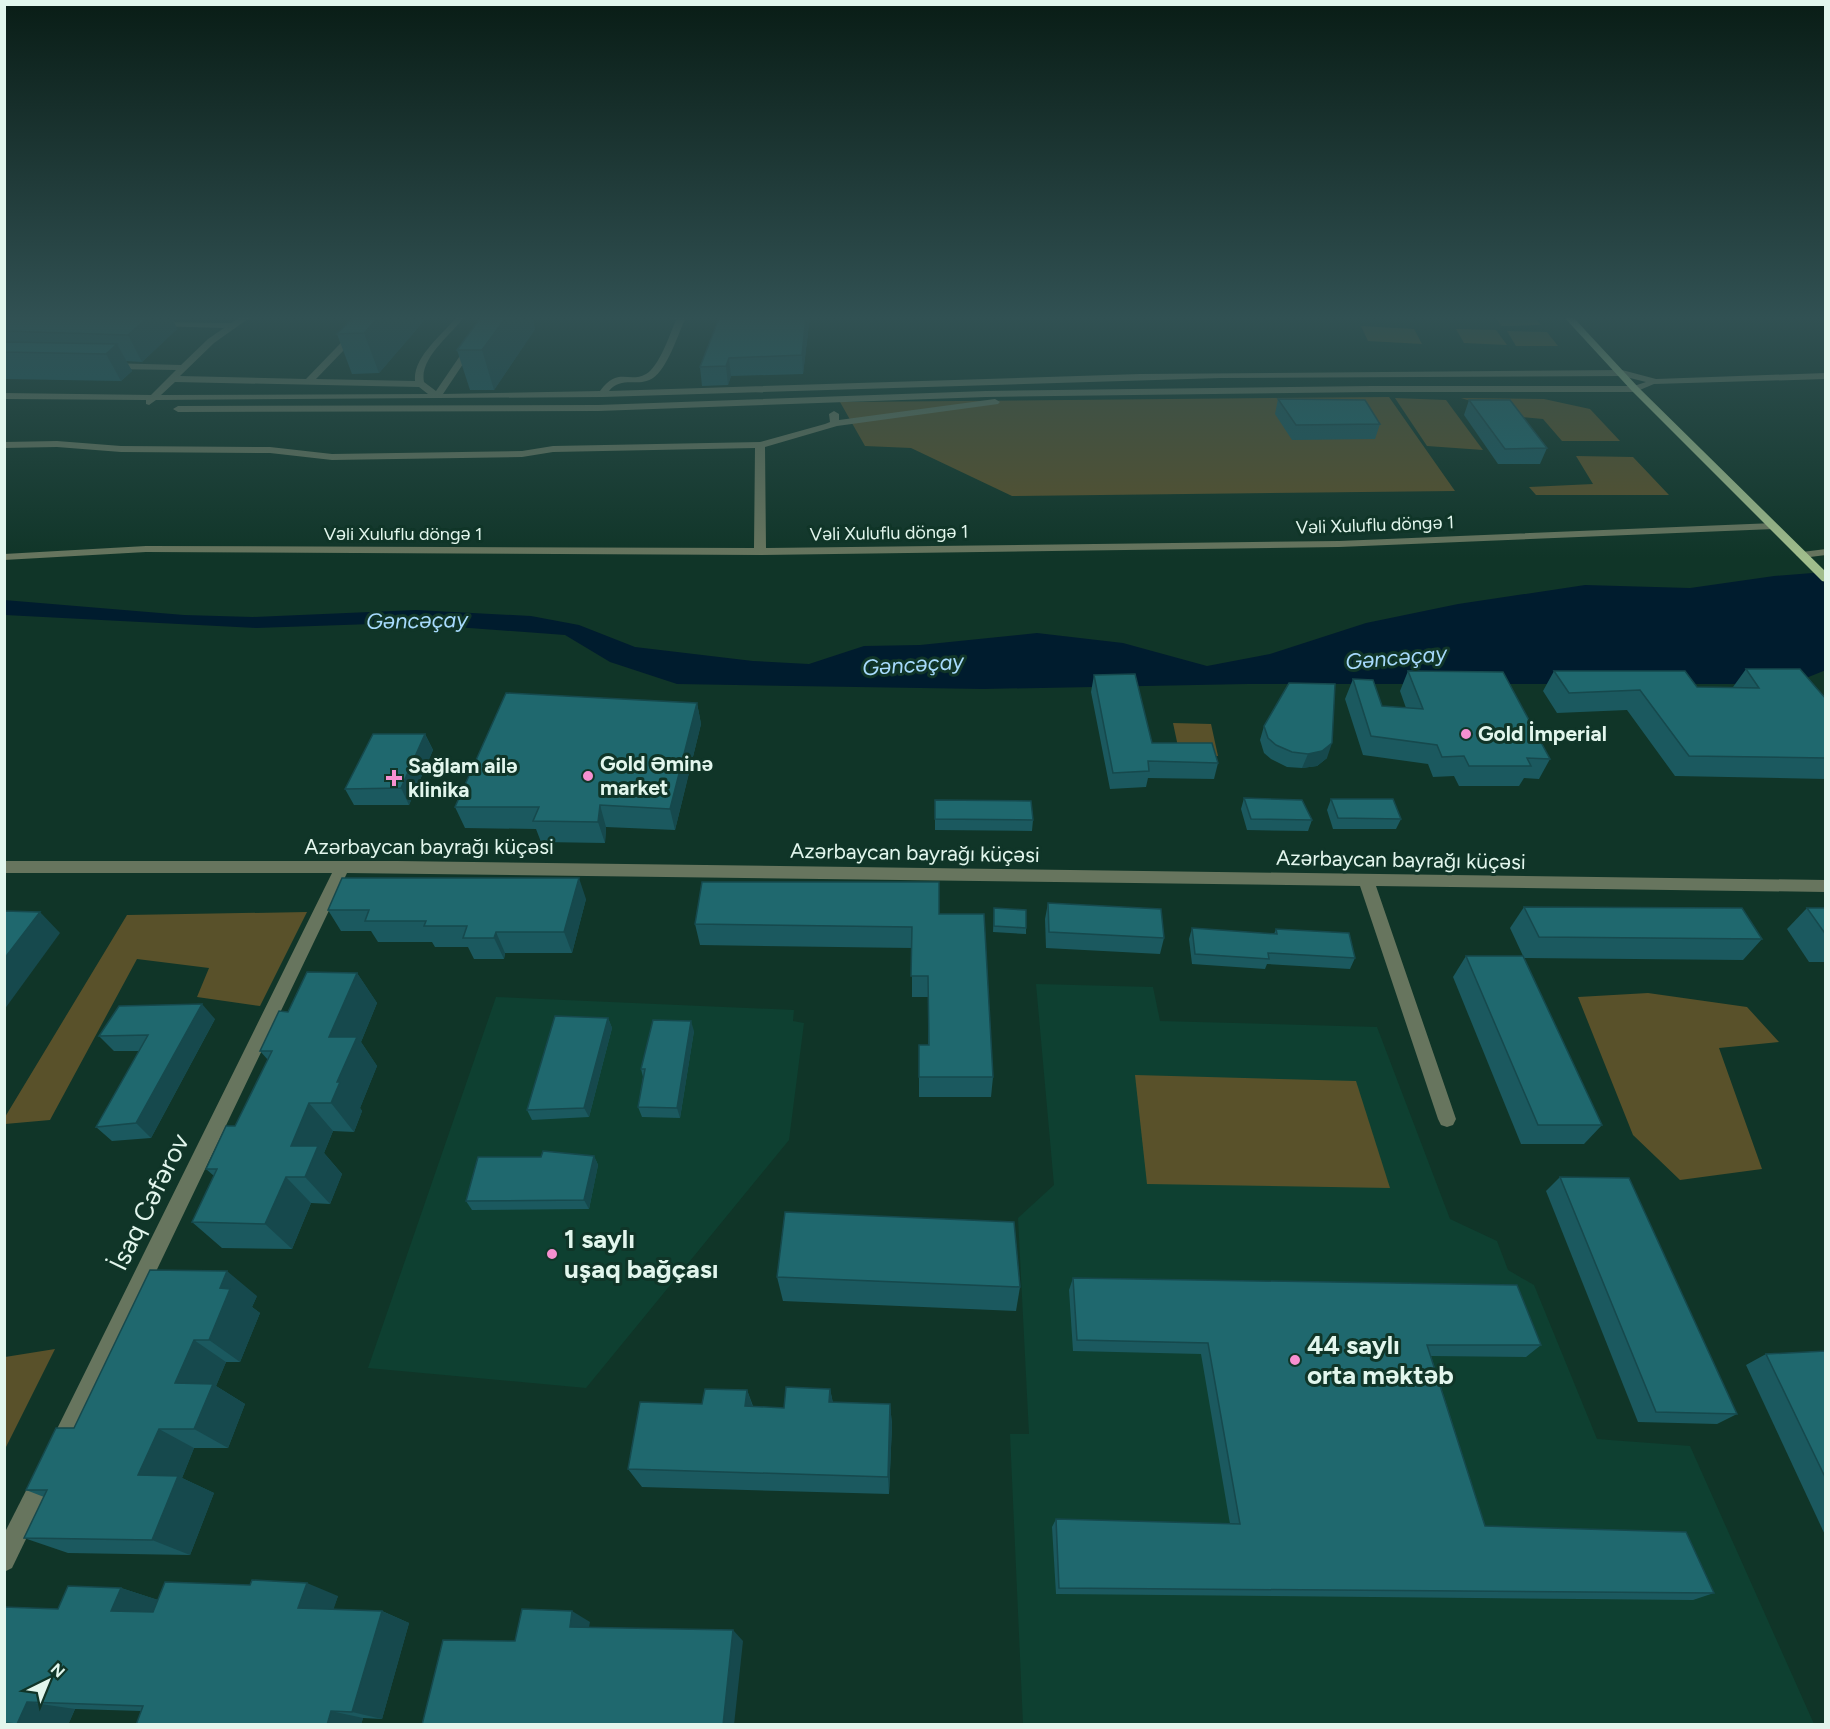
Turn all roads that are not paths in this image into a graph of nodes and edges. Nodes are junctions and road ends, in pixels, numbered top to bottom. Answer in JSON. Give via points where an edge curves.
{"nodes":[{"id":1,"x":17,"y":397,"type":"edge"},
{"id":2,"x":159,"y":397,"type":"edge"},
{"id":3,"x":413,"y":397,"type":"edge"},
{"id":4,"x":832,"y":397,"type":"edge"},
{"id":5,"x":927,"y":397,"type":"edge"},
{"id":6,"x":1037,"y":397,"type":"edge"},
{"id":7,"x":1643,"y":397,"type":"edge"},
{"id":8,"x":833,"y":401,"type":"junction"},
{"id":9,"x":153,"y":404,"type":"junction"},
{"id":10,"x":4,"y":405,"type":"edge"},
{"id":11,"x":131,"y":408,"type":"dead end"},
{"id":12,"x":142,"y":408,"type":"dead end"},
{"id":13,"x":165,"y":409,"type":"dead end"},
{"id":14,"x":835,"y":423,"type":"junction"},
{"id":15,"x":4,"y":445,"type":"edge"},
{"id":16,"x":760,"y":445,"type":"junction"},
{"id":17,"x":1774,"y":526,"type":"junction"},
{"id":18,"x":760,"y":552,"type":"junction"},
{"id":19,"x":1826,"y":552,"type":"edge"},
{"id":20,"x":1802,"y":555,"type":"junction"},
{"id":21,"x":4,"y":557,"type":"edge"},
{"id":22,"x":1826,"y":579,"type":"edge"},
{"id":23,"x":4,"y":867,"type":"edge"},
{"id":24,"x":342,"y":868,"type":"junction"},
{"id":25,"x":1366,"y":880,"type":"junction"},
{"id":26,"x":1826,"y":886,"type":"edge"},
{"id":27,"x":1447,"y":1119,"type":"dead end"},
{"id":28,"x":4,"y":1560,"type":"edge"}],
"edges":[{"from":1,"to":9,"type":"street"},
{"from":2,"to":9,"type":"street"},
{"from":3,"to":9,"type":"street"},
{"from":4,"to":8,"type":"street"},
{"from":5,"to":8,"type":"street"},
{"from":6,"to":14,"type":"street"},
{"from":7,"to":17,"type":"main road"},
{"from":8,"to":13,"type":"street","via":[[598,408]]},
{"from":8,"to":14,"type":"street"},
{"from":9,"to":12,"type":"street"},
{"from":10,"to":11,"type":"street"},
{"from":14,"to":16,"type":"street"},
{"from":15,"to":16,"type":"street","via":[[270,450],[332,457]]},
{"from":16,"to":18,"type":"street"},
{"from":17,"to":18,"type":"street","name":"Vəli Xuluflu döngə 1","via":[[1339,544]]},
{"from":17,"to":20,"type":"main road"},
{"from":18,"to":21,"type":"street","name":"Vəli Xuluflu döngə 1","via":[[146,549]]},
{"from":19,"to":20,"type":"street"},
{"from":20,"to":22,"type":"main road"},
{"from":23,"to":24,"type":"street","name":"Azərbaycan bayrağı küçəsi"},
{"from":24,"to":25,"type":"street","name":"Azərbaycan bayrağı küçəsi"},
{"from":24,"to":28,"type":"street","name":"İsaq Cəfərov"},
{"from":25,"to":26,"type":"street","name":"Azərbaycan bayrağı küçəsi"},
{"from":25,"to":27,"type":"street"}]}
